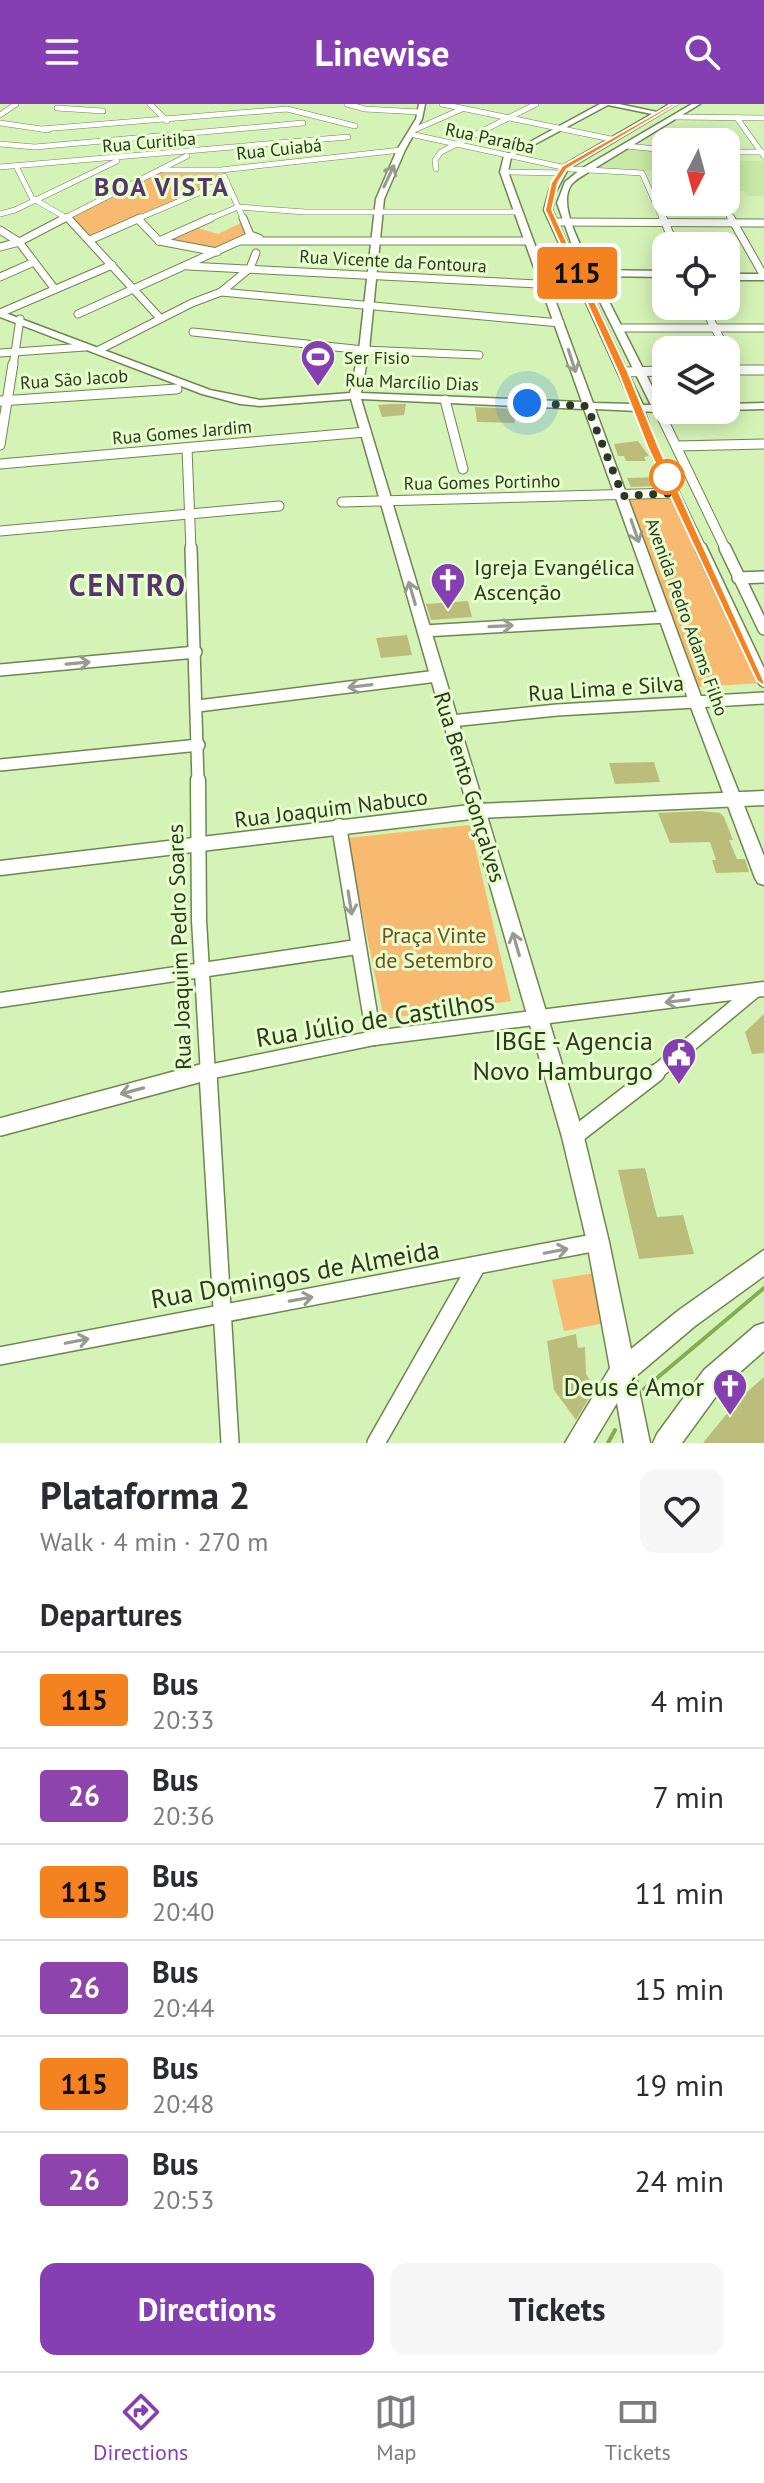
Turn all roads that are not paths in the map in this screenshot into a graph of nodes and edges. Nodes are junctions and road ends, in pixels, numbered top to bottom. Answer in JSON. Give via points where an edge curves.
{"nodes":[{"id":1,"x":16,"y":104,"type":"edge"},
{"id":2,"x":113,"y":104,"type":"edge"},
{"id":3,"x":150,"y":104,"type":"edge"},
{"id":4,"x":347,"y":104,"type":"edge"},
{"id":5,"x":442,"y":104,"type":"edge"},
{"id":6,"x":472,"y":104,"type":"edge"},
{"id":7,"x":536,"y":104,"type":"edge"},
{"id":8,"x":608,"y":104,"type":"edge"},
{"id":9,"x":674,"y":104,"type":"edge"},
{"id":10,"x":697,"y":104,"type":"edge"},
{"id":11,"x":58,"y":106,"type":"edge"},
{"id":12,"x":367,"y":106,"type":"edge"},
{"id":13,"x":284,"y":107,"type":"edge"},
{"id":14,"x":420,"y":108,"type":"edge"},
{"id":15,"x":463,"y":108,"type":"junction"},
{"id":16,"x":103,"y":111,"type":"junction"},
{"id":17,"x":657,"y":113,"type":"junction"},
{"id":18,"x":0,"y":115,"type":"edge"},
{"id":19,"x":676,"y":117,"type":"junction"},
{"id":20,"x":510,"y":118,"type":"junction"},
{"id":21,"x":737,"y":118,"type":"junction"},
{"id":22,"x":764,"y":118,"type":"edge"},
{"id":23,"x":93,"y":119,"type":"dead end"},
{"id":24,"x":163,"y":120,"type":"junction"},
{"id":25,"x":0,"y":123,"type":"edge"},
{"id":26,"x":303,"y":123,"type":"junction"},
{"id":27,"x":355,"y":126,"type":"junction"},
{"id":28,"x":559,"y":128,"type":"junction"},
{"id":29,"x":42,"y":129,"type":"junction"},
{"id":30,"x":238,"y":129,"type":"junction"},
{"id":31,"x":412,"y":132,"type":"junction"},
{"id":32,"x":69,"y":134,"type":"dead end"},
{"id":33,"x":83,"y":136,"type":"dead end"},
{"id":34,"x":348,"y":137,"type":"junction"},
{"id":35,"x":611,"y":139,"type":"junction"},
{"id":36,"x":111,"y":140,"type":"junction"},
{"id":37,"x":289,"y":143,"type":"junction"},
{"id":38,"x":0,"y":144,"type":"edge"},
{"id":39,"x":455,"y":144,"type":"junction"},
{"id":40,"x":627,"y":146,"type":"junction"},
{"id":41,"x":652,"y":149,"type":"edge"},
{"id":42,"x":401,"y":150,"type":"junction"},
{"id":43,"x":195,"y":151,"type":"junction"},
{"id":44,"x":740,"y":153,"type":"edge"},
{"id":45,"x":586,"y":154,"type":"junction"},
{"id":46,"x":763,"y":154,"type":"edge"},
{"id":47,"x":508,"y":156,"type":"junction"},
{"id":48,"x":124,"y":158,"type":"junction"},
{"id":49,"x":336,"y":158,"type":"junction"},
{"id":50,"x":62,"y":163,"type":"junction"},
{"id":51,"x":16,"y":166,"type":"junction"},
{"id":52,"x":332,"y":166,"type":"dead end"},
{"id":53,"x":0,"y":167,"type":"edge"},
{"id":54,"x":436,"y":169,"type":"dead end"},
{"id":55,"x":160,"y":170,"type":"junction"},
{"id":56,"x":221,"y":170,"type":"junction"},
{"id":57,"x":563,"y":170,"type":"junction"},
{"id":58,"x":584,"y":171,"type":"junction"},
{"id":59,"x":504,"y":172,"type":"junction"},
{"id":60,"x":227,"y":181,"type":"junction"},
{"id":61,"x":35,"y":201,"type":"junction"},
{"id":62,"x":238,"y":207,"type":"junction"},
{"id":63,"x":378,"y":212,"type":"junction"},
{"id":64,"x":518,"y":212,"type":"junction"},
{"id":65,"x":0,"y":214,"type":"edge"},
{"id":66,"x":730,"y":216,"type":"edge"},
{"id":67,"x":67,"y":217,"type":"junction"},
{"id":68,"x":138,"y":219,"type":"junction"},
{"id":69,"x":561,"y":222,"type":"junction"},
{"id":70,"x":665,"y":223,"type":"junction"},
{"id":71,"x":734,"y":223,"type":"junction"},
{"id":72,"x":764,"y":223,"type":"edge"},
{"id":73,"x":0,"y":230,"type":"edge"},
{"id":74,"x":669,"y":232,"type":"edge"},
{"id":75,"x":250,"y":235,"type":"junction"},
{"id":76,"x":90,"y":240,"type":"junction"},
{"id":77,"x":159,"y":241,"type":"junction"},
{"id":78,"x":241,"y":241,"type":"junction"},
{"id":79,"x":268,"y":241,"type":"junction"},
{"id":80,"x":375,"y":241,"type":"junction"},
{"id":81,"x":528,"y":241,"type":"junction"},
{"id":82,"x":19,"y":242,"type":"junction"},
{"id":83,"x":0,"y":247,"type":"edge"},
{"id":84,"x":217,"y":252,"type":"junction"},
{"id":85,"x":256,"y":253,"type":"dead end"},
{"id":86,"x":34,"y":262,"type":"junction"},
{"id":87,"x":112,"y":265,"type":"junction"},
{"id":88,"x":188,"y":266,"type":"junction"},
{"id":89,"x":250,"y":268,"type":"junction"},
{"id":90,"x":592,"y":275,"type":"junction"},
{"id":91,"x":652,"y":275,"type":"edge"},
{"id":92,"x":764,"y":275,"type":"edge"},
{"id":93,"x":371,"y":276,"type":"junction"},
{"id":94,"x":740,"y":276,"type":"edge"},
{"id":95,"x":0,"y":277,"type":"edge"},
{"id":96,"x":238,"y":279,"type":"junction"},
{"id":97,"x":545,"y":285,"type":"junction"},
{"id":98,"x":583,"y":287,"type":"junction"},
{"id":99,"x":597,"y":287,"type":"junction"},
{"id":100,"x":54,"y":288,"type":"junction"},
{"id":101,"x":132,"y":290,"type":"junction"},
{"id":102,"x":221,"y":292,"type":"junction"},
{"id":103,"x":192,"y":303,"type":"junction"},
{"id":104,"x":367,"y":306,"type":"junction"},
{"id":105,"x":0,"y":313,"type":"edge"},
{"id":106,"x":78,"y":314,"type":"dead end"},
{"id":107,"x":160,"y":318,"type":"junction"},
{"id":108,"x":20,"y":319,"type":"junction"},
{"id":109,"x":710,"y":320,"type":"edge"},
{"id":110,"x":560,"y":323,"type":"junction"},
{"id":111,"x":618,"y":328,"type":"junction"},
{"id":112,"x":714,"y":328,"type":"junction"},
{"id":113,"x":764,"y":328,"type":"edge"},
{"id":114,"x":193,"y":332,"type":"dead end"},
{"id":115,"x":718,"y":336,"type":"edge"},
{"id":116,"x":67,"y":338,"type":"junction"},
{"id":117,"x":85,"y":347,"type":"junction"},
{"id":118,"x":99,"y":350,"type":"junction"},
{"id":119,"x":364,"y":350,"type":"junction"},
{"id":120,"x":17,"y":352,"type":"junction"},
{"id":121,"x":0,"y":353,"type":"edge"},
{"id":122,"x":479,"y":355,"type":"dead end"},
{"id":123,"x":740,"y":370,"type":"edge"},
{"id":124,"x":764,"y":370,"type":"edge"},
{"id":125,"x":623,"y":372,"type":"junction"},
{"id":126,"x":640,"y":372,"type":"junction"},
{"id":127,"x":652,"y":372,"type":"edge"},
{"id":128,"x":177,"y":386,"type":"junction"},
{"id":129,"x":652,"y":392,"type":"edge"},
{"id":130,"x":355,"y":396,"type":"junction"},
{"id":131,"x":4,"y":400,"type":"edge"},
{"id":132,"x":445,"y":400,"type":"junction"},
{"id":133,"x":587,"y":406,"type":"junction"},
{"id":134,"x":764,"y":406,"type":"edge"},
{"id":135,"x":740,"y":407,"type":"edge"},
{"id":136,"x":639,"y":408,"type":"junction"},
{"id":137,"x":652,"y":409,"type":"edge"},
{"id":138,"x":668,"y":424,"type":"edge"},
{"id":139,"x":366,"y":432,"type":"junction"},
{"id":140,"x":764,"y":444,"type":"edge"},
{"id":141,"x":0,"y":445,"type":"edge"},
{"id":142,"x":677,"y":446,"type":"junction"},
{"id":143,"x":187,"y":448,"type":"junction"},
{"id":144,"x":0,"y":464,"type":"edge"},
{"id":145,"x":463,"y":469,"type":"dead end"},
{"id":146,"x":675,"y":493,"type":"junction"},
{"id":147,"x":623,"y":496,"type":"junction"},
{"id":148,"x":385,"y":500,"type":"junction"},
{"id":149,"x":342,"y":502,"type":"dead end"},
{"id":150,"x":279,"y":506,"type":"dead end"},
{"id":151,"x":188,"y":512,"type":"junction"},
{"id":152,"x":0,"y":531,"type":"edge"},
{"id":153,"x":764,"y":577,"type":"edge"},
{"id":154,"x":738,"y":578,"type":"junction"},
{"id":155,"x":666,"y":617,"type":"junction"},
{"id":156,"x":764,"y":629,"type":"edge"},
{"id":157,"x":424,"y":631,"type":"junction"},
{"id":158,"x":196,"y":652,"type":"junction"},
{"id":159,"x":0,"y":670,"type":"edge"},
{"id":160,"x":437,"y":676,"type":"junction"},
{"id":161,"x":764,"y":681,"type":"edge"},
{"id":162,"x":764,"y":698,"type":"edge"},
{"id":163,"x":696,"y":702,"type":"junction"},
{"id":164,"x":198,"y":706,"type":"junction"},
{"id":165,"x":451,"y":721,"type":"junction"},
{"id":166,"x":199,"y":745,"type":"junction"},
{"id":167,"x":0,"y":765,"type":"edge"},
{"id":168,"x":764,"y":798,"type":"edge"},
{"id":169,"x":733,"y":799,"type":"junction"},
{"id":170,"x":479,"y":811,"type":"junction"},
{"id":171,"x":339,"y":826,"type":"junction"},
{"id":172,"x":198,"y":843,"type":"junction"},
{"id":173,"x":0,"y":868,"type":"edge"},
{"id":174,"x":764,"y":878,"type":"edge"},
{"id":175,"x":357,"y":947,"type":"junction"},
{"id":176,"x":202,"y":971,"type":"junction"},
{"id":177,"x":761,"y":987,"type":"edge"},
{"id":178,"x":0,"y":1000,"type":"edge"},
{"id":179,"x":538,"y":1019,"type":"junction"},
{"id":180,"x":374,"y":1038,"type":"junction"},
{"id":181,"x":207,"y":1071,"type":"junction"},
{"id":182,"x":0,"y":1127,"type":"edge"},
{"id":183,"x":573,"y":1137,"type":"junction"},
{"id":184,"x":598,"y":1242,"type":"junction"},
{"id":185,"x":764,"y":1262,"type":"edge"},
{"id":186,"x":476,"y":1267,"type":"junction"},
{"id":187,"x":224,"y":1313,"type":"junction"},
{"id":188,"x":764,"y":1335,"type":"edge"},
{"id":189,"x":0,"y":1356,"type":"edge"},
{"id":190,"x":622,"y":1372,"type":"junction"},
{"id":191,"x":380,"y":1442,"type":"edge"},
{"id":192,"x":230,"y":1443,"type":"edge"},
{"id":193,"x":578,"y":1443,"type":"edge"},
{"id":194,"x":637,"y":1443,"type":"edge"},
{"id":195,"x":666,"y":1443,"type":"edge"}],
"edges":[{"from":1,"to":18,"type":"street"},
{"from":2,"to":16,"type":"street"},
{"from":3,"to":24,"type":"street"},
{"from":4,"to":12,"type":"street"},
{"from":5,"to":15,"type":"street"},
{"from":6,"to":15,"type":"street"},
{"from":7,"to":20,"type":"street"},
{"from":8,"to":17,"type":"main road"},
{"from":8,"to":28,"type":"main road"},
{"from":9,"to":17,"type":"main road"},
{"from":10,"to":19,"type":"main road"},
{"from":11,"to":16,"type":"street"},
{"from":12,"to":14,"type":"street"},
{"from":12,"to":27,"type":"street"},
{"from":13,"to":24,"type":"street"},
{"from":13,"to":26,"type":"street"},
{"from":13,"to":27,"type":"street"},
{"from":14,"to":31,"type":"main road","name":"Rua Bento Gonçalves"},
{"from":15,"to":20,"type":"street"},
{"from":15,"to":31,"type":"street"},
{"from":16,"to":23,"type":"street"},
{"from":17,"to":19,"type":"main road"},
{"from":17,"to":35,"type":"main road"},
{"from":19,"to":21,"type":"street"},
{"from":19,"to":40,"type":"main road"},
{"from":20,"to":28,"type":"street"},
{"from":20,"to":39,"type":"street"},
{"from":21,"to":22,"type":"street"},
{"from":21,"to":46,"type":"street"},
{"from":24,"to":29,"type":"street"},
{"from":24,"to":30,"type":"street"},
{"from":25,"to":29,"type":"street"},
{"from":26,"to":30,"type":"street"},
{"from":26,"to":37,"type":"street"},
{"from":27,"to":34,"type":"street"},
{"from":28,"to":35,"type":"street"},
{"from":28,"to":47,"type":"main road"},
{"from":29,"to":32,"type":"street"},
{"from":30,"to":36,"type":"street"},
{"from":30,"to":43,"type":"street"},
{"from":31,"to":39,"type":"street","name":"Rua Paraíba"},
{"from":31,"to":42,"type":"main road","name":"Rua Bento Gonçalves"},
{"from":33,"to":36,"type":"street"},
{"from":34,"to":37,"type":"street","name":"Rua Curitiba"},
{"from":34,"to":49,"type":"street"},
{"from":35,"to":45,"type":"main road"},
{"from":36,"to":38,"type":"street","via":[[29,147]]},
{"from":36,"to":50,"type":"street"},
{"from":37,"to":43,"type":"street","name":"Rua Curitiba"},
{"from":39,"to":47,"type":"street","name":"Rua Paraíba"},
{"from":39,"to":54,"type":"street","via":[[437,156]]},
{"from":40,"to":41,"type":"street"},
{"from":40,"to":45,"type":"main road","via":[[604,146]]},
{"from":40,"to":58,"type":"main road"},
{"from":42,"to":49,"type":"street","name":"Rua Cuiabá"},
{"from":63,"to":42,"type":"main road","name":"Rua Bento Gonçalves","one_way":true},
{"from":43,"to":48,"type":"street","name":"Rua Curitiba"},
{"from":43,"to":55,"type":"street"},
{"from":44,"to":46,"type":"street"},
{"from":45,"to":57,"type":"main road"},
{"from":47,"to":57,"type":"street","name":"Rua Paraíba"},
{"from":47,"to":59,"type":"main road"},
{"from":48,"to":50,"type":"street","name":"Rua Curitiba"},
{"from":48,"to":61,"type":"street"},
{"from":49,"to":52,"type":"street"},
{"from":49,"to":56,"type":"street","name":"Rua Cuiabá"},
{"from":50,"to":51,"type":"street","name":"Rua Curitiba"},
{"from":51,"to":53,"type":"street","name":"Rua Curitiba"},
{"from":51,"to":61,"type":"street"},
{"from":55,"to":56,"type":"street","name":"Rua Cuiabá"},
{"from":55,"to":67,"type":"street"},
{"from":56,"to":60,"type":"street"},
{"from":57,"to":58,"type":"street"},
{"from":57,"to":59,"type":"street"},
{"from":57,"to":69,"type":"main road","via":[[548,210]]},
{"from":58,"to":69,"type":"main road","via":[[563,194]]},
{"from":58,"to":70,"type":"street","via":[[642,173]]},
{"from":59,"to":64,"type":"main road","name":"Avenida Pedro Adams Filho"},
{"from":60,"to":62,"type":"street"},
{"from":60,"to":68,"type":"street"},
{"from":61,"to":65,"type":"street"},
{"from":61,"to":67,"type":"street"},
{"from":62,"to":63,"type":"street"},
{"from":62,"to":75,"type":"street"},
{"from":62,"to":77,"type":"street"},
{"from":63,"to":64,"type":"street"},
{"from":63,"to":80,"type":"main road","name":"Rua Bento Gonçalves"},
{"from":64,"to":81,"type":"main road","name":"Avenida Pedro Adams Filho"},
{"from":66,"to":71,"type":"street"},
{"from":67,"to":76,"type":"street"},
{"from":67,"to":82,"type":"street"},
{"from":68,"to":76,"type":"street"},
{"from":68,"to":77,"type":"street"},
{"from":69,"to":70,"type":"street"},
{"from":69,"to":90,"type":"main road"},
{"from":69,"to":98,"type":"main road"},
{"from":70,"to":71,"type":"street"},
{"from":70,"to":74,"type":"street"},
{"from":71,"to":72,"type":"street"},
{"from":71,"to":92,"type":"street"},
{"from":73,"to":82,"type":"street"},
{"from":75,"to":78,"type":"street"},
{"from":75,"to":79,"type":"street"},
{"from":76,"to":87,"type":"street"},
{"from":77,"to":84,"type":"street"},
{"from":78,"to":79,"type":"street"},
{"from":78,"to":84,"type":"street"},
{"from":79,"to":80,"type":"street"},
{"from":80,"to":81,"type":"street"},
{"from":80,"to":93,"type":"main road","name":"Rua Bento Gonçalves"},
{"from":81,"to":97,"type":"main road","name":"Avenida Pedro Adams Filho"},
{"from":82,"to":83,"type":"street"},
{"from":82,"to":86,"type":"street"},
{"from":84,"to":88,"type":"street"},
{"from":85,"to":89,"type":"street"},
{"from":86,"to":95,"type":"street"},
{"from":86,"to":100,"type":"street"},
{"from":87,"to":100,"type":"street"},
{"from":87,"to":101,"type":"street"},
{"from":88,"to":89,"type":"street","name":"Rua Vicente da Fontoura"},
{"from":88,"to":101,"type":"street"},
{"from":89,"to":93,"type":"street","name":"Rua Vicente da Fontoura"},
{"from":89,"to":96,"type":"street"},
{"from":90,"to":91,"type":"main road"},
{"from":90,"to":99,"type":"main road"},
{"from":92,"to":94,"type":"main road"},
{"from":93,"to":97,"type":"street","name":"Rua Vicente da Fontoura"},
{"from":93,"to":104,"type":"main road","name":"Rua Bento Gonçalves"},
{"from":96,"to":102,"type":"street"},
{"from":96,"to":103,"type":"street"},
{"from":97,"to":98,"type":"street","name":"Rua Vicente da Fontoura"},
{"from":97,"to":110,"type":"main road","name":"Avenida Pedro Adams Filho"},
{"from":98,"to":99,"type":"street","name":"Rua Vicente da Fontoura"},
{"from":98,"to":125,"type":"main road"},
{"from":99,"to":111,"type":"main road"},
{"from":100,"to":105,"type":"street"},
{"from":101,"to":106,"type":"street"},
{"from":101,"to":107,"type":"street"},
{"from":102,"to":103,"type":"street"},
{"from":102,"to":104,"type":"street"},
{"from":103,"to":107,"type":"street"},
{"from":104,"to":110,"type":"street"},
{"from":104,"to":119,"type":"main road","name":"Rua Bento Gonçalves"},
{"from":105,"to":108,"type":"main road","name":"Rua Marcílio Dias"},
{"from":107,"to":118,"type":"street"},
{"from":108,"to":116,"type":"main road","name":"Rua Marcílio Dias"},
{"from":108,"to":120,"type":"street"},
{"from":109,"to":112,"type":"street"},
{"from":110,"to":133,"type":"main road","name":"Avenida Pedro Adams Filho","one_way":true},
{"from":111,"to":112,"type":"street"},
{"from":111,"to":126,"type":"main road"},
{"from":112,"to":113,"type":"street"},
{"from":112,"to":115,"type":"street"},
{"from":114,"to":119,"type":"street"},
{"from":116,"to":117,"type":"main road","name":"Rua Marcílio Dias"},
{"from":116,"to":118,"type":"main road","name":"Rua Marcílio Dias"},
{"from":117,"to":118,"type":"main road","name":"Rua Marcílio Dias"},
{"from":117,"to":120,"type":"street"},
{"from":118,"to":128,"type":"main road","name":"Rua Marcílio Dias"},
{"from":119,"to":122,"type":"street"},
{"from":119,"to":130,"type":"main road","name":"Rua Bento Gonçalves"},
{"from":120,"to":121,"type":"street"},
{"from":120,"to":131,"type":"street"},
{"from":123,"to":124,"type":"street"},
{"from":125,"to":126,"type":"street"},
{"from":125,"to":136,"type":"main road"},
{"from":126,"to":127,"type":"street"},
{"from":126,"to":129,"type":"main road"},
{"from":128,"to":130,"type":"main road","name":"Rua Marcílio Dias","via":[[260,403]]},
{"from":128,"to":131,"type":"street","name":"Rua São Jacob"},
{"from":130,"to":132,"type":"main road","name":"Rua Marcílio Dias"},
{"from":130,"to":139,"type":"main road","name":"Rua Bento Gonçalves"},
{"from":131,"to":141,"type":"street"},
{"from":132,"to":133,"type":"main road","name":"Rua Marcílio Dias"},
{"from":132,"to":145,"type":"street"},
{"from":133,"to":136,"type":"main road","name":"Rua Marcílio Dias"},
{"from":133,"to":147,"type":"main road","name":"Avenida Pedro Adams Filho"},
{"from":134,"to":135,"type":"main road"},
{"from":136,"to":137,"type":"main road","name":"Rua Marcílio Dias"},
{"from":136,"to":146,"type":"street"},
{"from":138,"to":142,"type":"street"},
{"from":139,"to":143,"type":"street","name":"Rua Gomes Jardim"},
{"from":139,"to":148,"type":"main road","name":"Rua Bento Gonçalves"},
{"from":140,"to":142,"type":"street"},
{"from":142,"to":154,"type":"street"},
{"from":143,"to":144,"type":"street","name":"Rua Gomes Jardim"},
{"from":143,"to":151,"type":"street","name":"Rua Joaquim Pedro Soares"},
{"from":146,"to":147,"type":"street","name":"Rua Gomes Portinho"},
{"from":146,"to":161,"type":"street"},
{"from":147,"to":148,"type":"street","name":"Rua Gomes Portinho"},
{"from":147,"to":155,"type":"main road","name":"Avenida Pedro Adams Filho","one_way":true},
{"from":148,"to":149,"type":"street","name":"Rua Gomes Portinho"},
{"from":157,"to":148,"type":"main road","name":"Rua Bento Gonçalves","one_way":true},
{"from":150,"to":151,"type":"street"},
{"from":151,"to":152,"type":"street"},
{"from":151,"to":158,"type":"street","name":"Rua Joaquim Pedro Soares"},
{"from":153,"to":154,"type":"street"},
{"from":154,"to":156,"type":"street"},
{"from":157,"to":155,"type":"street","one_way":true},
{"from":155,"to":163,"type":"main road","name":"Avenida Pedro Adams Filho"},
{"from":157,"to":160,"type":"main road","name":"Rua Bento Gonçalves"},
{"from":159,"to":158,"type":"street","one_way":true},
{"from":158,"to":164,"type":"street","name":"Rua Joaquim Pedro Soares"},
{"from":160,"to":164,"type":"street","one_way":true},
{"from":160,"to":165,"type":"main road","name":"Rua Bento Gonçalves"},
{"from":162,"to":163,"type":"street","name":"Rua Lima e Silva"},
{"from":163,"to":165,"type":"street","name":"Rua Lima e Silva"},
{"from":163,"to":169,"type":"main road","name":"Avenida Pedro Adams Filho"},
{"from":164,"to":166,"type":"street","name":"Rua Joaquim Pedro Soares"},
{"from":165,"to":170,"type":"main road","name":"Rua Bento Gonçalves"},
{"from":166,"to":167,"type":"street"},
{"from":166,"to":172,"type":"street","name":"Rua Joaquim Pedro Soares"},
{"from":168,"to":169,"type":"street","name":"Rua Joaquim Nabuco"},
{"from":169,"to":170,"type":"street","name":"Rua Joaquim Nabuco"},
{"from":169,"to":174,"type":"main road","name":"Avenida Pedro Adams Filho"},
{"from":170,"to":171,"type":"street","name":"Rua Joaquim Nabuco"},
{"from":179,"to":170,"type":"main road","name":"Rua Bento Gonçalves","one_way":true},
{"from":171,"to":172,"type":"street","name":"Rua Joaquim Nabuco"},
{"from":171,"to":175,"type":"street","one_way":true},
{"from":172,"to":173,"type":"street","name":"Rua Joaquim Nabuco"},
{"from":172,"to":176,"type":"street","name":"Rua Joaquim Pedro Soares"},
{"from":175,"to":176,"type":"street"},
{"from":175,"to":180,"type":"street"},
{"from":176,"to":178,"type":"street"},
{"from":176,"to":181,"type":"street","name":"Rua Joaquim Pedro Soares"},
{"from":177,"to":179,"type":"street","name":"Rua Júlio de Castilhos","one_way":true},
{"from":177,"to":183,"type":"street"},
{"from":179,"to":180,"type":"street","name":"Rua Júlio de Castilhos"},
{"from":179,"to":183,"type":"main road","name":"Rua Bento Gonçalves"},
{"from":180,"to":181,"type":"street","name":"Rua Júlio de Castilhos"},
{"from":181,"to":182,"type":"street","name":"Rua Júlio de Castilhos","one_way":true},
{"from":181,"to":187,"type":"street","name":"Rua Joaquim Pedro Soares"},
{"from":183,"to":184,"type":"main road","name":"Rua Bento Gonçalves"},
{"from":186,"to":184,"type":"street","name":"Rua Domingos de Almeida","one_way":true},
{"from":184,"to":190,"type":"main road","name":"Rua Bento Gonçalves"},
{"from":185,"to":190,"type":"main road"},
{"from":187,"to":186,"type":"street","name":"Rua Domingos de Almeida","one_way":true},
{"from":186,"to":191,"type":"street"},
{"from":189,"to":187,"type":"street","name":"Rua Domingos de Almeida","one_way":true},
{"from":187,"to":192,"type":"street","name":"Rua Joaquim Pedro Soares"},
{"from":188,"to":195,"type":"main road","via":[[713,1379]]},
{"from":190,"to":193,"type":"main road"},
{"from":190,"to":194,"type":"main road","name":"Rua Bento Gonçalves"}]}
